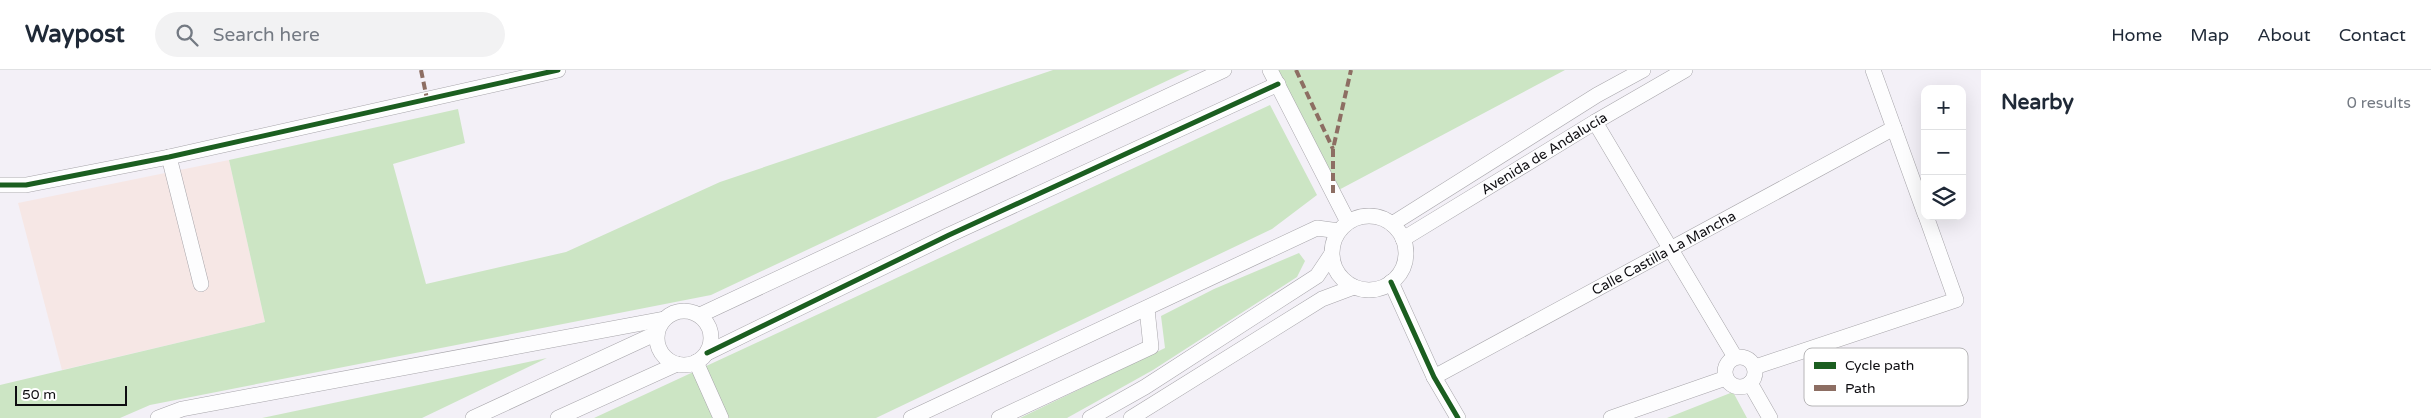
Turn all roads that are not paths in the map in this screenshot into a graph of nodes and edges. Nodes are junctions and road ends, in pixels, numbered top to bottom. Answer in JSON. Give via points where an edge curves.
{"nodes":[{"id":1,"x":558,"y":70,"type":"edge"},
{"id":2,"x":1224,"y":70,"type":"edge"},
{"id":3,"x":1270,"y":70,"type":"edge"},
{"id":4,"x":1643,"y":70,"type":"edge"},
{"id":5,"x":1685,"y":70,"type":"edge"},
{"id":6,"x":1873,"y":70,"type":"edge"},
{"id":7,"x":1278,"y":84,"type":"junction"},
{"id":8,"x":1595,"y":122,"type":"junction"},
{"id":9,"x":1894,"y":128,"type":"junction"},
{"id":10,"x":169,"y":157,"type":"junction"},
{"id":11,"x":1,"y":181,"type":"edge"},
{"id":12,"x":1921,"y":204,"type":"edge"},
{"id":13,"x":1927,"y":220,"type":"edge"},
{"id":14,"x":1392,"y":224,"type":"junction"},
{"id":15,"x":1343,"y":226,"type":"junction"},
{"id":16,"x":1403,"y":239,"type":"junction"},
{"id":17,"x":1671,"y":249,"type":"junction"},
{"id":18,"x":1331,"y":255,"type":"junction"},
{"id":19,"x":1391,"y":282,"type":"junction"},
{"id":20,"x":201,"y":284,"type":"dead end"},
{"id":21,"x":1354,"y":287,"type":"junction"},
{"id":22,"x":1147,"y":309,"type":"junction"},
{"id":23,"x":700,"y":315,"type":"junction"},
{"id":24,"x":664,"y":319,"type":"junction"},
{"id":25,"x":657,"y":333,"type":"junction"},
{"id":26,"x":1812,"y":348,"type":"edge"},
{"id":27,"x":1804,"y":351,"type":"edge"},
{"id":28,"x":1735,"y":357,"type":"junction"},
{"id":29,"x":701,"y":358,"type":"junction"},
{"id":30,"x":677,"y":364,"type":"junction"},
{"id":31,"x":1755,"y":367,"type":"junction"},
{"id":32,"x":1434,"y":377,"type":"junction"},
{"id":33,"x":1726,"y":378,"type":"junction"},
{"id":34,"x":1750,"y":383,"type":"junction"},
{"id":35,"x":158,"y":418,"type":"edge"},
{"id":36,"x":473,"y":418,"type":"edge"},
{"id":37,"x":558,"y":418,"type":"edge"},
{"id":38,"x":721,"y":418,"type":"edge"},
{"id":39,"x":911,"y":418,"type":"edge"},
{"id":40,"x":999,"y":418,"type":"edge"},
{"id":41,"x":1090,"y":418,"type":"edge"},
{"id":42,"x":1131,"y":418,"type":"edge"},
{"id":43,"x":1458,"y":418,"type":"edge"},
{"id":44,"x":1611,"y":418,"type":"edge"},
{"id":45,"x":1770,"y":418,"type":"edge"}],
"edges":[{"from":1,"to":10,"type":"street"},
{"from":2,"to":23,"type":"street"},
{"from":3,"to":7,"type":"street"},
{"from":4,"to":14,"type":"street","name":"Avenida de Andalucía","via":[[1597,95]]},
{"from":5,"to":8,"type":"street","name":"Avenida de Andalucía"},
{"from":6,"to":9,"type":"street"},
{"from":7,"to":15,"type":"street"},
{"from":7,"to":29,"type":"street","via":[[949,235]]},
{"from":8,"to":16,"type":"street","name":"Avenida de Andalucía"},
{"from":8,"to":17,"type":"street"},
{"from":9,"to":12,"type":"street"},
{"from":9,"to":17,"type":"street","name":"Calle Castilla La Mancha"},
{"from":10,"to":11,"type":"street","via":[[26,186]]},
{"from":10,"to":20,"type":"street"},
{"from":13,"to":26,"type":"street","via":[[1956,300]]},
{"from":14,"to":15,"type":"street","via":[[1370,216]]},
{"from":14,"to":16,"type":"street"},
{"from":15,"to":18,"type":"street"},
{"from":15,"to":22,"type":"street","via":[[1317,228]]},
{"from":16,"to":19,"type":"street","via":[[1405,263]]},
{"from":17,"to":28,"type":"street"},
{"from":17,"to":32,"type":"street","name":"Calle Castilla La Mancha"},
{"from":18,"to":21,"type":"street","via":[[1338,274]]},
{"from":18,"to":41,"type":"street","via":[[1316,276],[1145,387]]},
{"from":19,"to":21,"type":"street","via":[[1367,290]]},
{"from":19,"to":32,"type":"street"},
{"from":21,"to":42,"type":"street","via":[[1322,299]]},
{"from":22,"to":39,"type":"street"},
{"from":22,"to":40,"type":"street","via":[[1151,347]]},
{"from":23,"to":24,"type":"street","via":[[682,310]]},
{"from":23,"to":29,"type":"street","via":[[711,330],[712,340]]},
{"from":24,"to":25,"type":"street"},
{"from":24,"to":35,"type":"street","via":[[182,409]]},
{"from":25,"to":30,"type":"street","via":[[658,348]]},
{"from":25,"to":36,"type":"street"},
{"from":27,"to":31,"type":"street"},
{"from":28,"to":31,"type":"street","via":[[1748,358]]},
{"from":28,"to":33,"type":"street","via":[[1727,364]]},
{"from":29,"to":30,"type":"street"},
{"from":29,"to":38,"type":"street"},
{"from":30,"to":37,"type":"street"},
{"from":31,"to":34,"type":"street"},
{"from":32,"to":43,"type":"street"},
{"from":33,"to":34,"type":"street","via":[[1739,387]]},
{"from":33,"to":44,"type":"street"},
{"from":34,"to":45,"type":"street"}]}
